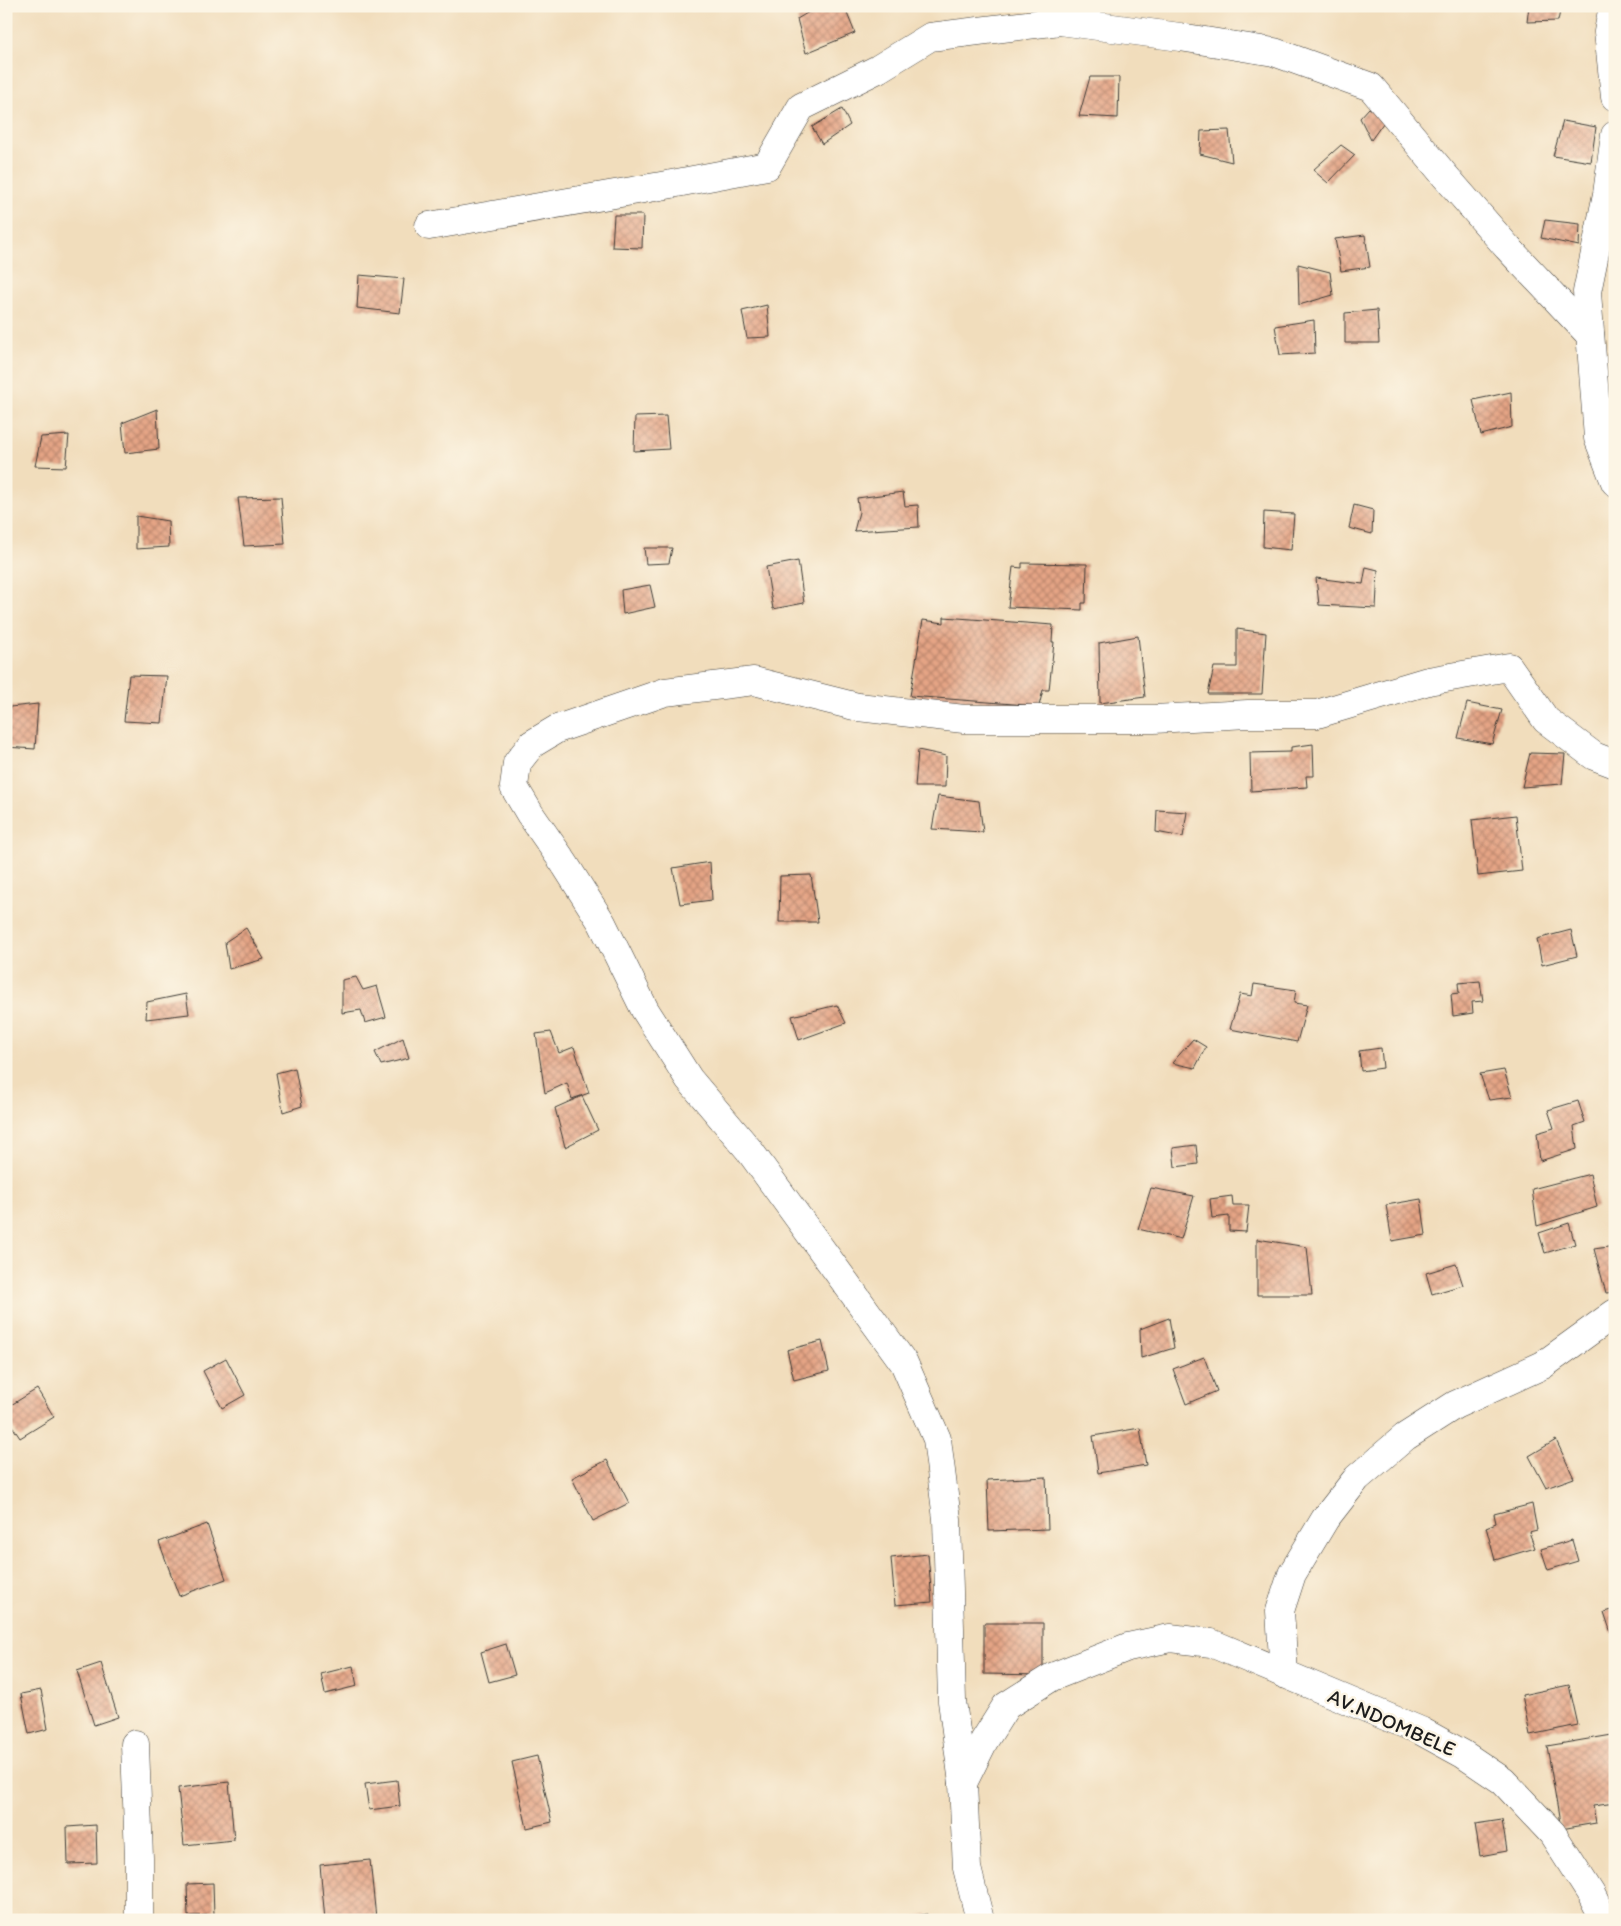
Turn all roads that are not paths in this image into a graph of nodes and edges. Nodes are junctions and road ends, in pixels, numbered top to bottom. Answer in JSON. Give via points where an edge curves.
{"nodes":[{"id":1,"x":1613,"y":6,"type":"edge"},
{"id":2,"x":1615,"y":97,"type":"edge"},
{"id":3,"x":1615,"y":135,"type":"edge"},
{"id":4,"x":430,"y":226,"type":"dead end"},
{"id":5,"x":1590,"y":334,"type":"junction"},
{"id":6,"x":1615,"y":482,"type":"edge"},
{"id":7,"x":1615,"y":764,"type":"edge"},
{"id":8,"x":1615,"y":1313,"type":"edge"},
{"id":9,"x":1284,"y":1674,"type":"junction"},
{"id":10,"x":135,"y":1744,"type":"dead end"},
{"id":11,"x":963,"y":1783,"type":"junction"},
{"id":12,"x":139,"y":1920,"type":"edge"},
{"id":13,"x":980,"y":1920,"type":"edge"},
{"id":14,"x":1604,"y":1920,"type":"edge"}],
"edges":[{"from":1,"to":2,"type":"street","via":[[1608,32]]},
{"from":3,"to":5,"type":"street","via":[[1587,292]]},
{"from":4,"to":5,"type":"street","via":[[767,166],[801,107],[878,68],[930,36],[1060,21],[1274,52],[1371,87],[1507,247]]},
{"from":5,"to":6,"type":"street","via":[[1598,438]]},
{"from":7,"to":11,"type":"street","via":[[1594,756],[1546,720],[1509,667],[1428,681],[1317,714],[1154,719],[964,719],[858,707],[754,681],[656,695],[557,730],[532,744],[517,763],[514,787],[602,923],[645,1010],[689,1080],[749,1150],[904,1363],[915,1388],[937,1439],[947,1520],[952,1701]]},
{"from":8,"to":9,"type":"street","via":[[1543,1365],[1456,1405],[1414,1431],[1357,1478],[1325,1519],[1292,1574],[1280,1611]]},
{"from":9,"to":11,"type":"street","name":"AV.NDOMBELE","via":[[1211,1642],[1170,1638],[1128,1647],[1052,1677],[1006,1706]]},
{"from":9,"to":14,"type":"street","name":"AV.NDOMBELE","via":[[1421,1731],[1504,1781],[1552,1833]]},
{"from":10,"to":12,"type":"street"},
{"from":11,"to":13,"type":"street","via":[[967,1868]]}]}
